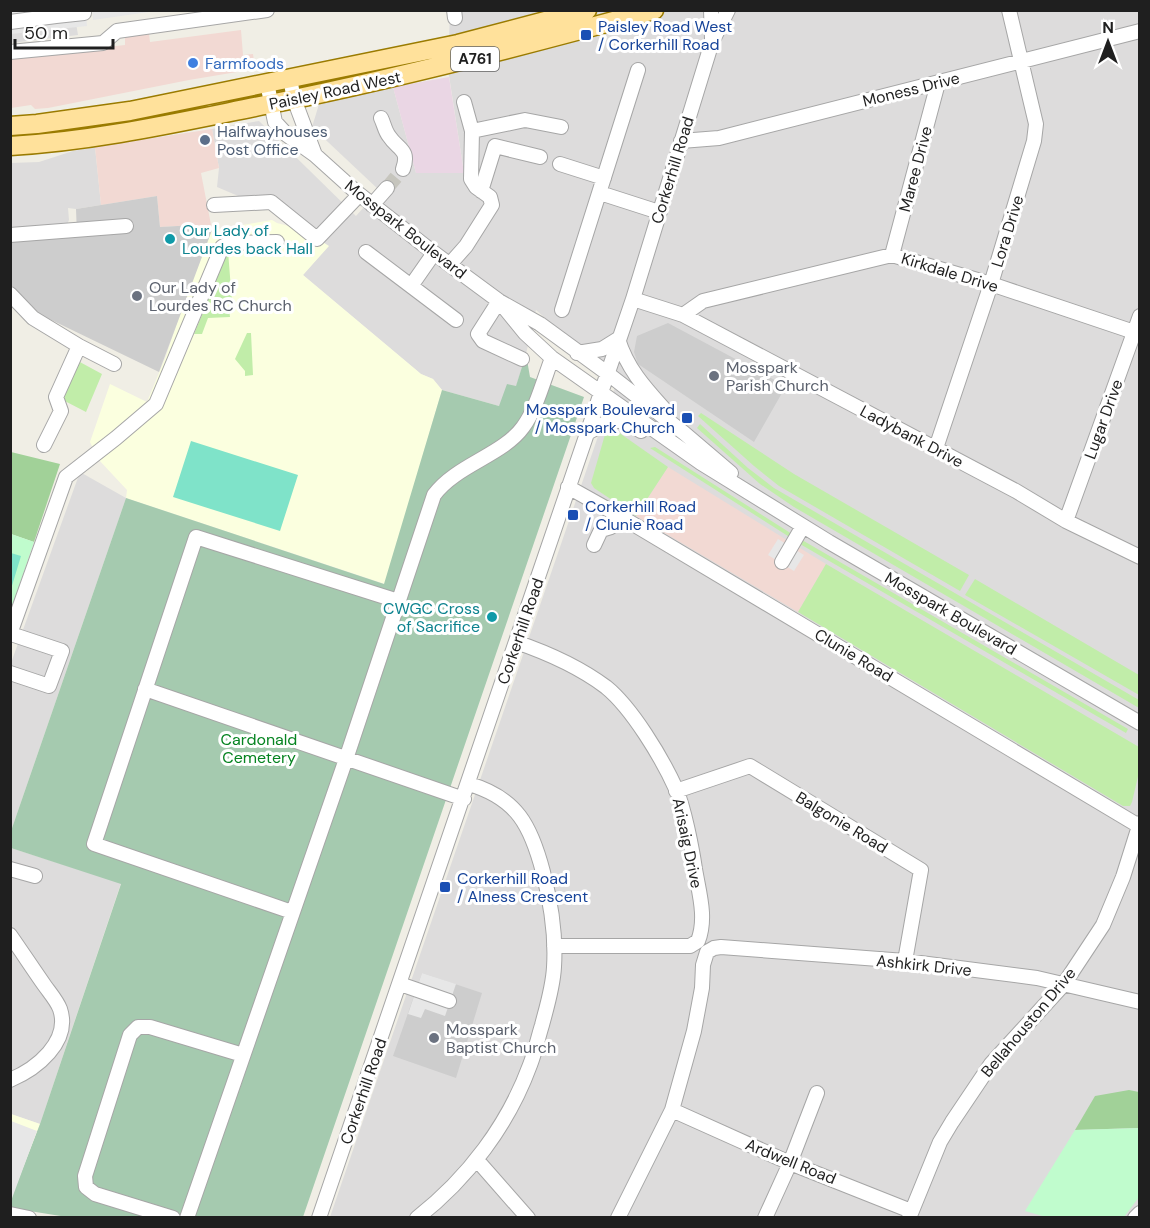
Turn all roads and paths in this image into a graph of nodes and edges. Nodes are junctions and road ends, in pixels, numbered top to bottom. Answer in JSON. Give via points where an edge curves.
{"nodes":[{"id":1,"x":267,"y":10,"type":"edge"},
{"id":2,"x":654,"y":10,"type":"edge"},
{"id":3,"x":711,"y":10,"type":"edge"},
{"id":4,"x":728,"y":10,"type":"edge"},
{"id":5,"x":1009,"y":10,"type":"edge"},
{"id":6,"x":55,"y":13,"type":"edge"},
{"id":7,"x":84,"y":13,"type":"dead end"},
{"id":8,"x":190,"y":16,"type":"edge"},
{"id":9,"x":593,"y":16,"type":"edge"},
{"id":10,"x":10,"y":22,"type":"edge"},
{"id":11,"x":1140,"y":31,"type":"edge"},
{"id":12,"x":712,"y":42,"type":"junction"},
{"id":13,"x":10,"y":52,"type":"edge"},
{"id":14,"x":460,"y":53,"type":"junction"},
{"id":15,"x":1021,"y":60,"type":"junction"},
{"id":16,"x":638,"y":70,"type":"dead end"},
{"id":17,"x":290,"y":79,"type":"junction"},
{"id":18,"x":267,"y":83,"type":"junction"},
{"id":19,"x":938,"y":83,"type":"junction"},
{"id":20,"x":294,"y":99,"type":"junction"},
{"id":21,"x":464,"y":102,"type":"dead end"},
{"id":22,"x":271,"y":103,"type":"junction"},
{"id":23,"x":381,"y":118,"type":"dead end"},
{"id":24,"x":10,"y":126,"type":"edge"},
{"id":25,"x":561,"y":127,"type":"dead end"},
{"id":26,"x":472,"y":131,"type":"junction"},
{"id":27,"x":681,"y":141,"type":"junction"},
{"id":28,"x":10,"y":146,"type":"edge"},
{"id":29,"x":315,"y":155,"type":"junction"},
{"id":30,"x":540,"y":157,"type":"dead end"},
{"id":31,"x":560,"y":164,"type":"dead end"},
{"id":32,"x":403,"y":169,"type":"dead end"},
{"id":33,"x":604,"y":178,"type":"junction"},
{"id":34,"x":387,"y":188,"type":"tunnel mouth"},
{"id":35,"x":481,"y":191,"type":"junction"},
{"id":36,"x":600,"y":193,"type":"junction"},
{"id":37,"x":359,"y":195,"type":"junction"},
{"id":38,"x":214,"y":205,"type":"dead end"},
{"id":39,"x":372,"y":205,"type":"junction"},
{"id":40,"x":659,"y":212,"type":"junction"},
{"id":41,"x":126,"y":226,"type":"dead end"},
{"id":42,"x":10,"y":235,"type":"edge"},
{"id":43,"x":277,"y":242,"type":"dead end"},
{"id":44,"x":366,"y":252,"type":"dead end"},
{"id":45,"x":434,"y":253,"type":"junction"},
{"id":46,"x":892,"y":255,"type":"junction"},
{"id":47,"x":450,"y":264,"type":"junction"},
{"id":48,"x":990,"y":284,"type":"junction"},
{"id":49,"x":411,"y":286,"type":"junction"},
{"id":50,"x":10,"y":294,"type":"edge"},
{"id":51,"x":633,"y":299,"type":"junction"},
{"id":52,"x":499,"y":301,"type":"junction"},
{"id":53,"x":562,"y":310,"type":"dead end"},
{"id":54,"x":683,"y":315,"type":"junction"},
{"id":55,"x":1140,"y":316,"type":"edge"},
{"id":56,"x":456,"y":320,"type":"dead end"},
{"id":57,"x":1137,"y":334,"type":"edge"},
{"id":58,"x":618,"y":339,"type":"junction"},
{"id":59,"x":79,"y":346,"type":"junction"},
{"id":60,"x":578,"y":353,"type":"junction"},
{"id":61,"x":552,"y":358,"type":"junction"},
{"id":62,"x":522,"y":359,"type":"dead end"},
{"id":63,"x":114,"y":364,"type":"dead end"},
{"id":64,"x":607,"y":373,"type":"junction"},
{"id":65,"x":599,"y":393,"type":"junction"},
{"id":66,"x":587,"y":433,"type":"junction"},
{"id":67,"x":684,"y":433,"type":"junction"},
{"id":68,"x":44,"y":444,"type":"dead end"},
{"id":69,"x":936,"y":448,"type":"junction"},
{"id":70,"x":701,"y":463,"type":"junction"},
{"id":71,"x":568,"y":487,"type":"junction"},
{"id":72,"x":764,"y":502,"type":"junction"},
{"id":73,"x":618,"y":514,"type":"junction"},
{"id":74,"x":1066,"y":521,"type":"junction"},
{"id":75,"x":803,"y":526,"type":"junction"},
{"id":76,"x":594,"y":545,"type":"dead end"},
{"id":77,"x":1140,"y":557,"type":"edge"},
{"id":78,"x":782,"y":562,"type":"dead end"},
{"id":79,"x":398,"y":601,"type":"junction"},
{"id":80,"x":11,"y":634,"type":"edge"},
{"id":81,"x":516,"y":642,"type":"junction"},
{"id":82,"x":10,"y":673,"type":"edge"},
{"id":83,"x":144,"y":689,"type":"junction"},
{"id":84,"x":1140,"y":723,"type":"edge"},
{"id":85,"x":346,"y":759,"type":"junction"},
{"id":86,"x":468,"y":784,"type":"junction"},
{"id":87,"x":676,"y":791,"type":"junction"},
{"id":88,"x":464,"y":799,"type":"junction"},
{"id":89,"x":1139,"y":824,"type":"edge"},
{"id":90,"x":10,"y":869,"type":"edge"},
{"id":91,"x":35,"y":876,"type":"dead end"},
{"id":92,"x":292,"y":912,"type":"junction"},
{"id":93,"x":10,"y":935,"type":"edge"},
{"id":94,"x":698,"y":941,"type":"junction"},
{"id":95,"x":554,"y":946,"type":"junction"},
{"id":96,"x":707,"y":952,"type":"junction"},
{"id":97,"x":905,"y":961,"type":"junction"},
{"id":98,"x":400,"y":984,"type":"junction"},
{"id":99,"x":1064,"y":984,"type":"junction"},
{"id":100,"x":449,"y":1001,"type":"dead end"},
{"id":101,"x":1140,"y":1002,"type":"edge"},
{"id":102,"x":243,"y":1054,"type":"junction"},
{"id":103,"x":10,"y":1080,"type":"edge"},
{"id":104,"x":817,"y":1093,"type":"dead end"},
{"id":105,"x":672,"y":1110,"type":"junction"},
{"id":106,"x":477,"y":1160,"type":"junction"},
{"id":107,"x":790,"y":1163,"type":"junction"},
{"id":108,"x":1140,"y":1213,"type":"edge"},
{"id":109,"x":10,"y":1214,"type":"edge"},
{"id":110,"x":910,"y":1214,"type":"edge"},
{"id":111,"x":29,"y":1218,"type":"edge"},
{"id":112,"x":173,"y":1218,"type":"edge"},
{"id":113,"x":187,"y":1218,"type":"edge"},
{"id":114,"x":319,"y":1218,"type":"edge"},
{"id":115,"x":417,"y":1218,"type":"edge"},
{"id":116,"x":528,"y":1218,"type":"edge"},
{"id":117,"x":618,"y":1218,"type":"edge"},
{"id":118,"x":765,"y":1218,"type":"edge"},
{"id":119,"x":1135,"y":1218,"type":"edge"}],
"edges":[{"from":1,"to":8,"type":"street"},
{"from":2,"to":9,"type":"main road","name":"Paisley Road West","number":"A761"},
{"from":3,"to":12,"type":"street","name":"Corkerhill Road"},
{"from":4,"to":12,"type":"street","name":"Corkerhill Road"},
{"from":5,"to":15,"type":"street","name":"Lora Drive"},
{"from":6,"to":7,"type":"street"},
{"from":6,"to":10,"type":"street"},
{"from":8,"to":13,"type":"street","via":[[117,32],[103,43]]},
{"from":9,"to":14,"type":"main road","name":"Paisley Road West","number":"A761"},
{"from":11,"to":15,"type":"street","name":"Moness Drive"},
{"from":12,"to":27,"type":"street","name":"Corkerhill Road"},
{"from":14,"to":17,"type":"main road","name":"Paisley Road West","number":"A761"},
{"from":14,"to":20,"type":"main road","name":"Paisley Road West","number":"A761"},
{"from":15,"to":19,"type":"street","name":"Moness Drive"},
{"from":15,"to":48,"type":"street","name":"Lora Drive","via":[[1036,124],[1034,141]]},
{"from":16,"to":33,"type":"street"},
{"from":17,"to":18,"type":"main road","name":"Paisley Road West","number":"A761"},
{"from":17,"to":20,"type":"street","name":"Mosspark Boulevard"},
{"from":18,"to":22,"type":"street","name":"Mosspark Boulevard"},
{"from":18,"to":24,"type":"main road","name":"Paisley Road West","number":"A761","via":[[130,111]]},
{"from":19,"to":27,"type":"street","name":"Moness Drive","via":[[718,138]]},
{"from":19,"to":46,"type":"street","name":"Maree Drive"},
{"from":20,"to":22,"type":"main road","name":"Paisley Road West","number":"A761"},
{"from":20,"to":29,"type":"street","name":"Mosspark Boulevard"},
{"from":21,"to":26,"type":"street"},
{"from":22,"to":28,"type":"main road","name":"Paisley Road West","number":"A761","via":[[94,137]]},
{"from":22,"to":29,"type":"street","name":"Mosspark Boulevard","via":[[274,122]]},
{"from":23,"to":32,"type":"street","via":[[389,136],[404,153]]},
{"from":25,"to":26,"type":"street","via":[[525,120]]},
{"from":26,"to":35,"type":"street","via":[[471,179]]},
{"from":27,"to":40,"type":"street","name":"Corkerhill Road"},
{"from":29,"to":37,"type":"street","name":"Mosspark Boulevard"},
{"from":30,"to":35,"type":"street","via":[[495,146]]},
{"from":31,"to":33,"type":"street"},
{"from":33,"to":36,"type":"street"},
{"from":34,"to":39,"type":"street"},
{"from":35,"to":47,"type":"street","via":[[490,197],[492,205]]},
{"from":36,"to":40,"type":"street"},
{"from":36,"to":53,"type":"street"},
{"from":37,"to":38,"type":"street","via":[[317,239],[271,202]]},
{"from":37,"to":39,"type":"street","name":"Mosspark Boulevard"},
{"from":39,"to":45,"type":"street","name":"Mosspark Boulevard"},
{"from":40,"to":51,"type":"street","name":"Corkerhill Road"},
{"from":41,"to":42,"type":"street"},
{"from":43,"to":80,"type":"street","via":[[222,246],[156,404],[66,477]]},
{"from":44,"to":49,"type":"street"},
{"from":45,"to":47,"type":"street","name":"Mosspark Boulevard"},
{"from":45,"to":49,"type":"street"},
{"from":46,"to":48,"type":"street","name":"Kirkdale Drive"},
{"from":46,"to":54,"type":"street","name":"Kirkdale Drive","via":[[704,301]]},
{"from":47,"to":52,"type":"street","name":"Mosspark Boulevard"},
{"from":48,"to":57,"type":"street","name":"Kirkdale Drive"},
{"from":48,"to":69,"type":"street","name":"Lora Drive"},
{"from":49,"to":56,"type":"street"},
{"from":50,"to":59,"type":"street","via":[[33,318]]},
{"from":51,"to":54,"type":"street"},
{"from":51,"to":58,"type":"street","name":"Corkerhill Road"},
{"from":52,"to":60,"type":"street","name":"Mosspark Boulevard","via":[[540,324]]},
{"from":52,"to":61,"type":"street","name":"Mosspark Boulevard"},
{"from":52,"to":62,"type":"street","via":[[478,334],[483,341]]},
{"from":54,"to":69,"type":"street","name":"Ladybank Drive"},
{"from":55,"to":57,"type":"street","name":"Lugar Drive"},
{"from":57,"to":74,"type":"street","name":"Lugar Drive"},
{"from":58,"to":60,"type":"street","via":[[602,349]]},
{"from":58,"to":64,"type":"street","name":"Corkerhill Road"},
{"from":58,"to":67,"type":"street","via":[[632,373]]},
{"from":59,"to":63,"type":"street"},
{"from":59,"to":68,"type":"street","via":[[56,397],[61,411]]},
{"from":60,"to":64,"type":"street","name":"Mosspark Boulevard"},
{"from":61,"to":65,"type":"street","name":"Mosspark Boulevard"},
{"from":61,"to":79,"type":"street","via":[[523,428],[449,478],[434,495]]},
{"from":64,"to":65,"type":"street","name":"Corkerhill Road"},
{"from":64,"to":67,"type":"street","name":"Mosspark Boulevard"},
{"from":65,"to":66,"type":"street","name":"Corkerhill Road"},
{"from":65,"to":70,"type":"street","name":"Mosspark Boulevard"},
{"from":66,"to":70,"type":"street","via":[[618,418]]},
{"from":66,"to":71,"type":"street","name":"Corkerhill Road"},
{"from":67,"to":72,"type":"street","name":"Mosspark Boulevard"},
{"from":69,"to":74,"type":"street","name":"Ladybank Drive"},
{"from":70,"to":72,"type":"street","name":"Mosspark Boulevard"},
{"from":71,"to":73,"type":"street","name":"Clunie Road"},
{"from":71,"to":81,"type":"street","name":"Corkerhill Road"},
{"from":72,"to":75,"type":"street","name":"Mosspark Boulevard"},
{"from":73,"to":76,"type":"street","via":[[611,527],[601,530]]},
{"from":73,"to":89,"type":"street","name":"Clunie Road"},
{"from":74,"to":77,"type":"street","name":"Ladybank Drive"},
{"from":75,"to":78,"type":"street"},
{"from":75,"to":84,"type":"street","name":"Mosspark Boulevard"},
{"from":79,"to":83,"type":"street","via":[[196,537]]},
{"from":79,"to":85,"type":"street"},
{"from":80,"to":82,"type":"street","via":[[62,651],[49,686]]},
{"from":81,"to":86,"type":"street","name":"Corkerhill Road"},
{"from":81,"to":87,"type":"street","name":"Arisaig Drive","via":[[567,662],[607,688],[642,731]]},
{"from":83,"to":85,"type":"street"},
{"from":83,"to":92,"type":"street","via":[[94,844]]},
{"from":85,"to":88,"type":"street"},
{"from":85,"to":92,"type":"street"},
{"from":86,"to":88,"type":"street","name":"Corkerhill Road"},
{"from":86,"to":95,"type":"street","via":[[506,801],[520,815],[536,845],[549,898]]},
{"from":87,"to":94,"type":"street","name":"Arisaig Drive","via":[[694,858],[703,918]]},
{"from":87,"to":97,"type":"street","name":"Balgonie Road","via":[[750,765],[921,870]]},
{"from":88,"to":98,"type":"street","name":"Corkerhill Road"},
{"from":89,"to":99,"type":"street","name":"Bellahouston Drive","via":[[1103,925]]},
{"from":90,"to":91,"type":"street"},
{"from":92,"to":102,"type":"street"},
{"from":93,"to":103,"type":"street","via":[[56,1001],[62,1020],[54,1047],[44,1059]]},
{"from":94,"to":95,"type":"street","via":[[690,946]]},
{"from":94,"to":96,"type":"street"},
{"from":95,"to":106,"type":"street","via":[[550,995],[530,1065],[510,1109]]},
{"from":96,"to":97,"type":"street","name":"Ashkirk Drive","via":[[721,947]]},
{"from":96,"to":105,"type":"street","via":[[693,1031]]},
{"from":97,"to":99,"type":"street","name":"Ashkirk Drive"},
{"from":98,"to":100,"type":"street"},
{"from":98,"to":114,"type":"street","name":"Corkerhill Road"},
{"from":99,"to":101,"type":"street","name":"Ashkirk Drive"},
{"from":99,"to":110,"type":"street","name":"Bellahouston Drive","via":[[978,1083],[940,1142]]},
{"from":102,"to":112,"type":"street","via":[[150,1028],[138,1028],[130,1035],[85,1176],[86,1187],[95,1194]]},
{"from":102,"to":113,"type":"street"},
{"from":104,"to":107,"type":"street"},
{"from":105,"to":107,"type":"street","name":"Ardwell Road"},
{"from":105,"to":117,"type":"street"},
{"from":106,"to":115,"type":"street"},
{"from":106,"to":116,"type":"street"},
{"from":107,"to":110,"type":"street","name":"Ardwell Road"},
{"from":107,"to":118,"type":"street"},
{"from":108,"to":119,"type":"street"},
{"from":109,"to":111,"type":"street"}]}
